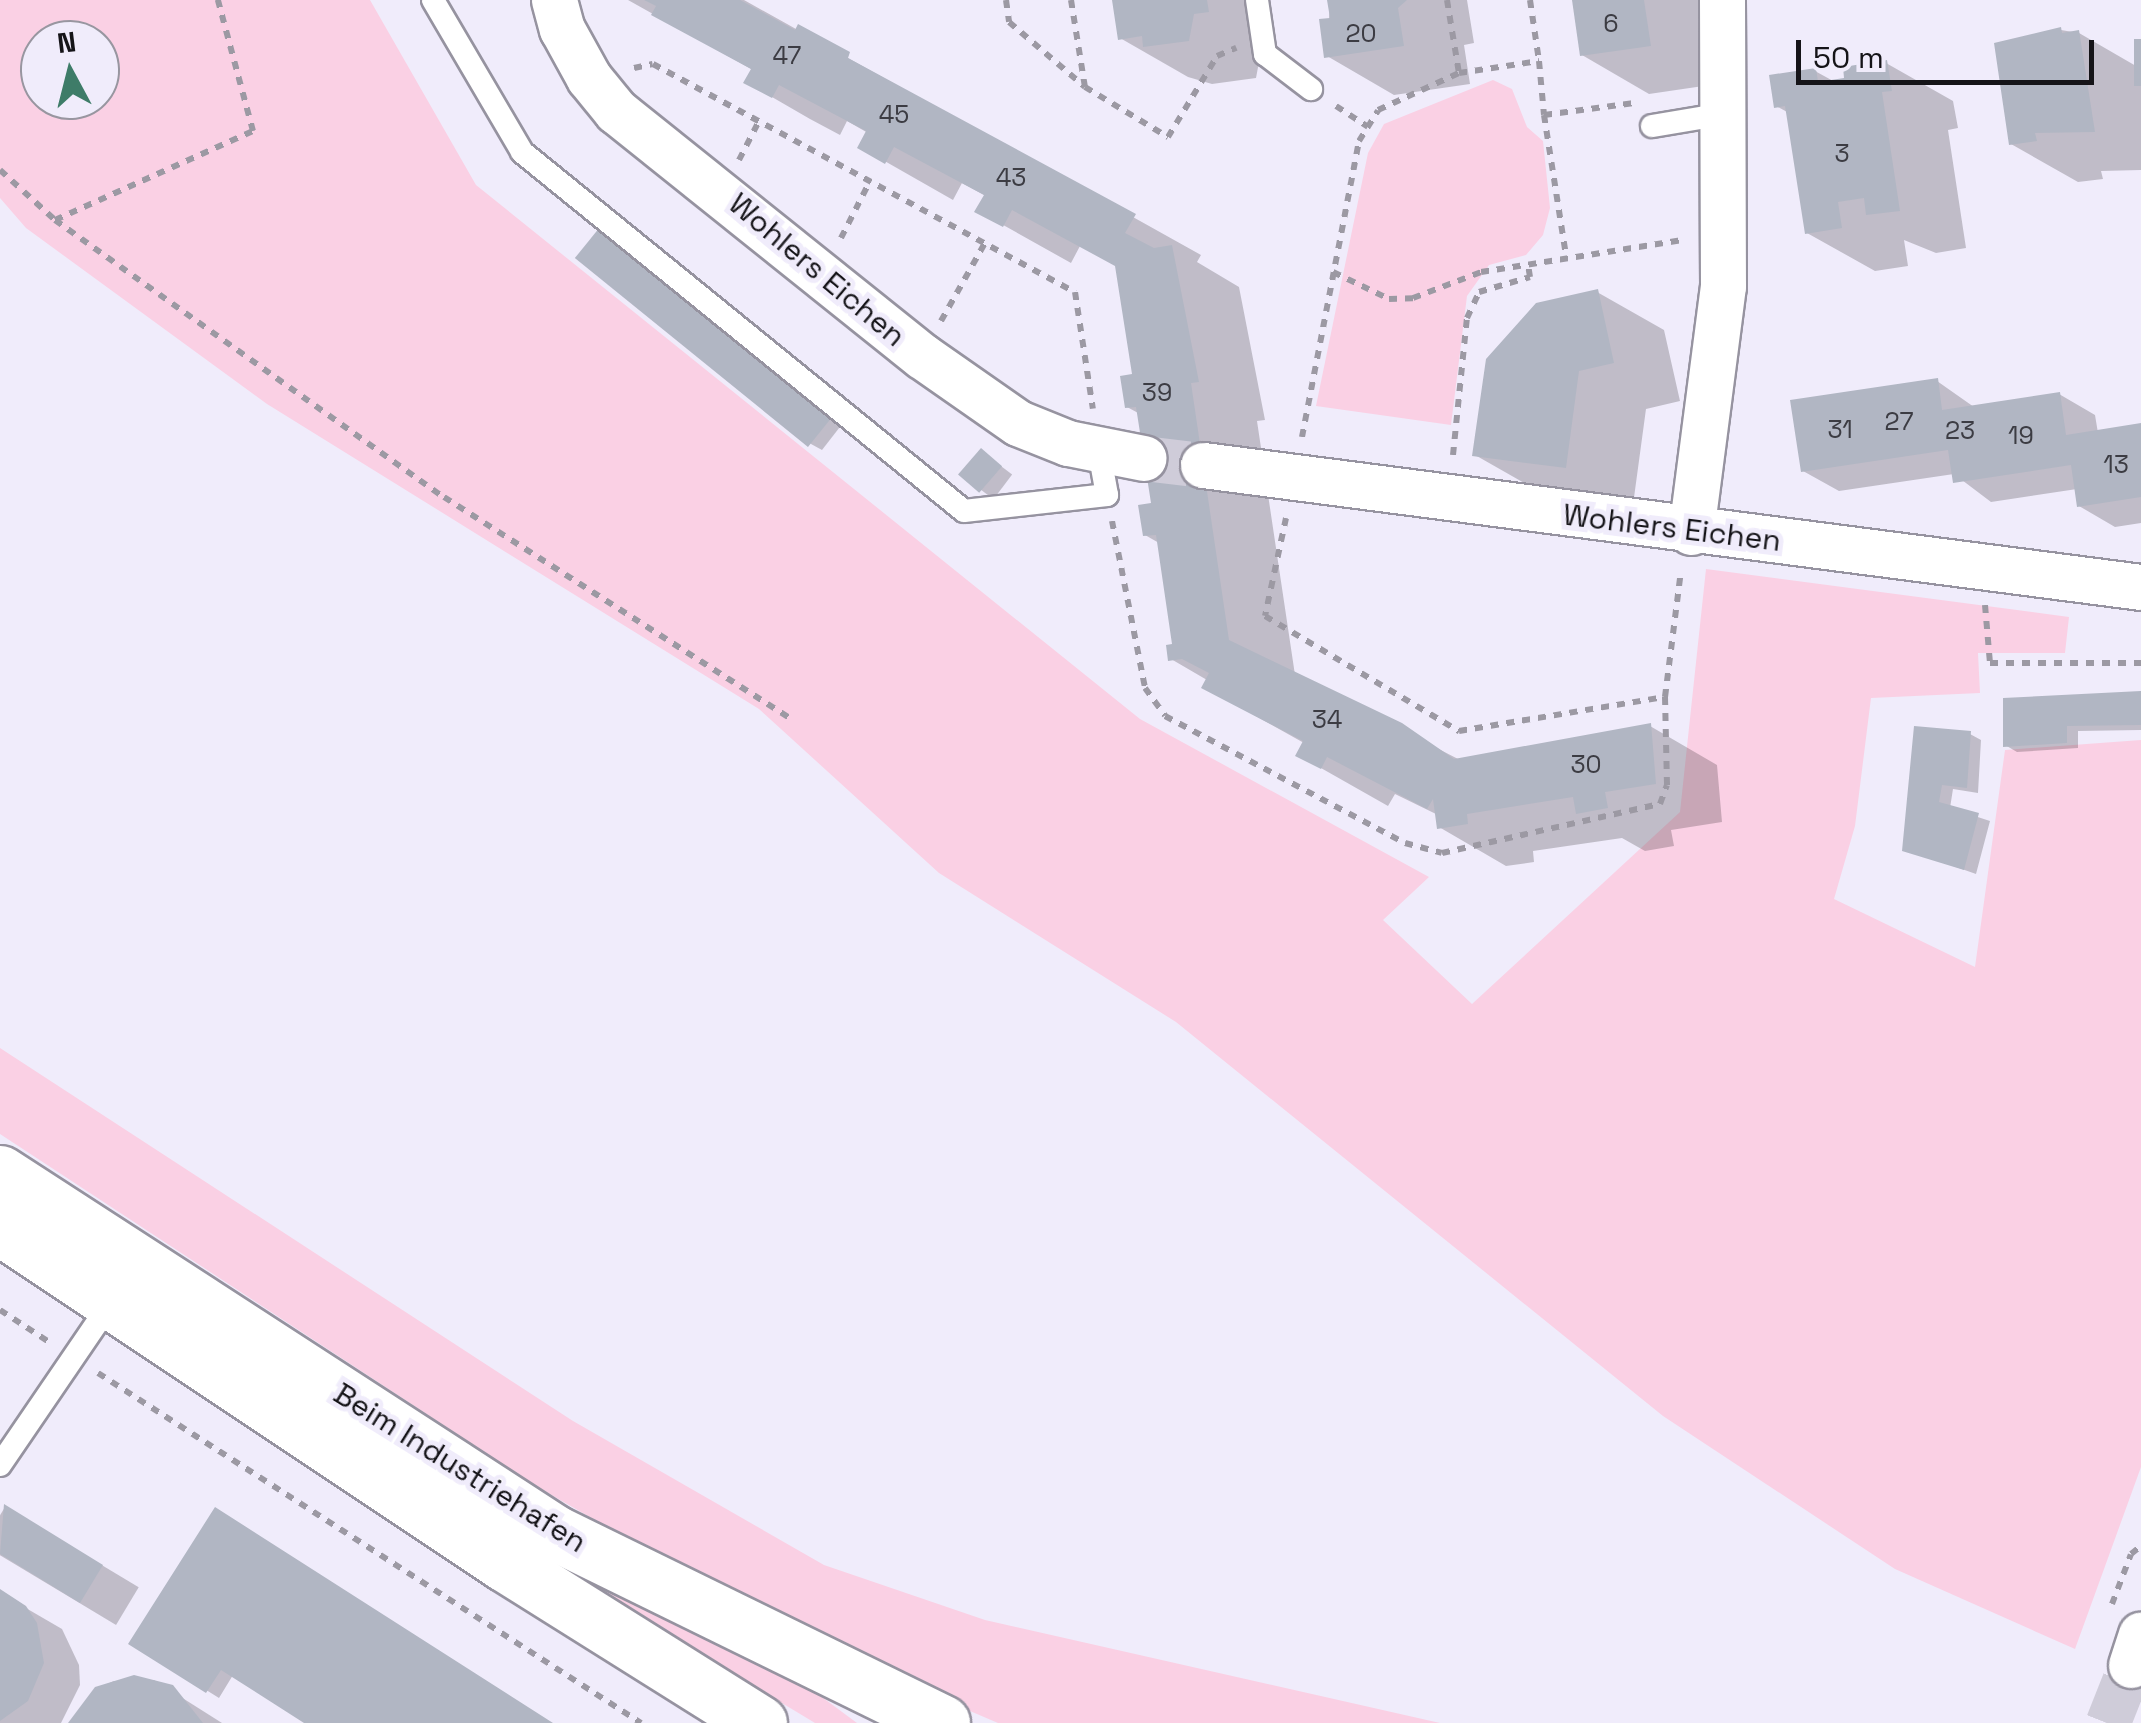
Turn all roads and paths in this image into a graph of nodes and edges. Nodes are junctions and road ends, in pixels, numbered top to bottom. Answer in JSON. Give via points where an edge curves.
{"nodes":[{"id":1,"x":218,"y":0,"type":"edge"},
{"id":2,"x":433,"y":0,"type":"edge"},
{"id":3,"x":554,"y":0,"type":"edge"},
{"id":4,"x":1006,"y":0,"type":"edge"},
{"id":5,"x":1072,"y":0,"type":"edge"},
{"id":6,"x":1257,"y":0,"type":"edge"},
{"id":7,"x":1447,"y":0,"type":"edge"},
{"id":8,"x":1530,"y":0,"type":"edge"},
{"id":9,"x":1722,"y":0,"type":"edge"},
{"id":10,"x":1262,"y":37,"type":"junction"},
{"id":11,"x":1539,"y":61,"type":"junction"},
{"id":12,"x":1458,"y":72,"type":"junction"},
{"id":13,"x":589,"y":78,"type":"junction"},
{"id":14,"x":1085,"y":86,"type":"junction"},
{"id":15,"x":1311,"y":89,"type":"joint"},
{"id":16,"x":1652,"y":100,"type":"dead end"},
{"id":17,"x":1724,"y":114,"type":"junction"},
{"id":18,"x":1544,"y":115,"type":"junction"},
{"id":19,"x":1652,"y":126,"type":"dead end"},
{"id":20,"x":1368,"y":127,"type":"junction"},
{"id":21,"x":0,"y":170,"type":"edge"},
{"id":22,"x":870,"y":182,"type":"junction"},
{"id":23,"x":55,"y":220,"type":"junction"},
{"id":24,"x":1723,"y":236,"type":"junction"},
{"id":25,"x":985,"y":243,"type":"junction"},
{"id":26,"x":1566,"y":256,"type":"junction"},
{"id":27,"x":1528,"y":264,"type":"junction"},
{"id":28,"x":1332,"y":272,"type":"junction"},
{"id":29,"x":822,"y":274,"type":"junction"},
{"id":30,"x":922,"y":356,"type":"junction"},
{"id":31,"x":1099,"y":450,"type":"junction"},
{"id":32,"x":1144,"y":458,"type":"tunnel mouth"},
{"id":33,"x":1203,"y":465,"type":"tunnel mouth"},
{"id":34,"x":1295,"y":479,"type":"junction"},
{"id":35,"x":1107,"y":496,"type":"junction"},
{"id":36,"x":1448,"y":500,"type":"junction"},
{"id":37,"x":1691,"y":532,"type":"junction"},
{"id":38,"x":1981,"y":565,"type":"junction"},
{"id":39,"x":2141,"y":587,"type":"edge"},
{"id":40,"x":2141,"y":662,"type":"edge"},
{"id":41,"x":1665,"y":697,"type":"junction"},
{"id":42,"x":793,"y":720,"type":"dead end"},
{"id":43,"x":0,"y":1173,"type":"edge"},
{"id":44,"x":0,"y":1227,"type":"edge"},
{"id":45,"x":112,"y":1300,"type":"junction"},
{"id":46,"x":0,"y":1310,"type":"edge"},
{"id":47,"x":75,"y":1358,"type":"junction"},
{"id":48,"x":0,"y":1465,"type":"edge"},
{"id":49,"x":2141,"y":1546,"type":"edge"},
{"id":50,"x":2126,"y":1640,"type":"edge"},
{"id":51,"x":869,"y":1704,"type":"edge"},
{"id":52,"x":642,"y":1723,"type":"edge"},
{"id":53,"x":759,"y":1723,"type":"edge"},
{"id":54,"x":942,"y":1723,"type":"edge"}],
"edges":[{"from":1,"to":23,"type":"path","via":[[253,131]]},
{"from":2,"to":35,"type":"lane","via":[[522,152],[964,511]]},
{"from":3,"to":13,"type":"street","name":"Wohlers Eichen"},
{"from":4,"to":14,"type":"path","via":[[1009,22]]},
{"from":5,"to":14,"type":"path"},
{"from":6,"to":10,"type":"lane"},
{"from":7,"to":12,"type":"path"},
{"from":8,"to":11,"type":"path"},
{"from":9,"to":17,"type":"street"},
{"from":10,"to":14,"type":"path","via":[[1217,56],[1168,137]]},
{"from":10,"to":15,"type":"lane","via":[[1265,54]]},
{"from":11,"to":12,"type":"path"},
{"from":11,"to":18,"type":"path"},
{"from":12,"to":20,"type":"path","via":[[1378,110]]},
{"from":13,"to":22,"type":"path","via":[[653,64]]},
{"from":13,"to":29,"type":"street","name":"Wohlers Eichen","via":[[616,111]]},
{"from":15,"to":20,"type":"path"},
{"from":16,"to":18,"type":"path"},
{"from":17,"to":19,"type":"lane"},
{"from":17,"to":24,"type":"street"},
{"from":18,"to":26,"type":"path"},
{"from":20,"to":28,"type":"path","via":[[1359,141]]},
{"from":21,"to":23,"type":"path"},
{"from":22,"to":25,"type":"path"},
{"from":22,"to":29,"type":"path"},
{"from":23,"to":42,"type":"path","via":[[444,497]]},
{"from":24,"to":26,"type":"path"},
{"from":24,"to":37,"type":"street","via":[[1722,299]]},
{"from":25,"to":30,"type":"path"},
{"from":25,"to":31,"type":"path","via":[[1075,292]]},
{"from":26,"to":27,"type":"path"},
{"from":27,"to":28,"type":"path","via":[[1482,272],[1414,298],[1389,299]]},
{"from":27,"to":36,"type":"path","via":[[1530,277],[1479,292],[1468,318]]},
{"from":28,"to":34,"type":"path"},
{"from":29,"to":30,"type":"street","name":"Wohlers Eichen"},
{"from":30,"to":31,"type":"street","name":"Wohlers Eichen","via":[[1018,423]]},
{"from":31,"to":32,"type":"street","name":"Wohlers Eichen"},
{"from":31,"to":35,"type":"lane"},
{"from":33,"to":34,"type":"street","name":"Wohlers Eichen"},
{"from":34,"to":36,"type":"street","name":"Wohlers Eichen"},
{"from":34,"to":41,"type":"path","via":[[1265,616],[1297,636],[1460,731]]},
{"from":35,"to":41,"type":"path","via":[[1146,688],[1165,716],[1405,842],[1442,853],[1660,804],[1667,784]]},
{"from":36,"to":37,"type":"street","name":"Wohlers Eichen"},
{"from":37,"to":38,"type":"street","name":"Wohlers Eichen"},
{"from":37,"to":41,"type":"path"},
{"from":38,"to":39,"type":"street","name":"Wohlers Eichen"},
{"from":38,"to":40,"type":"path","via":[[1990,663]]},
{"from":43,"to":51,"type":"main road","name":"Beim Industriehafen","via":[[555,1533]]},
{"from":44,"to":45,"type":"main road","name":"Beim Industriehafen"},
{"from":45,"to":47,"type":"lane"},
{"from":45,"to":53,"type":"main road","name":"Beim Industriehafen","via":[[504,1563]]},
{"from":46,"to":47,"type":"path"},
{"from":47,"to":48,"type":"lane"},
{"from":47,"to":52,"type":"path"},
{"from":49,"to":50,"type":"path","via":[[2131,1554]]},
{"from":51,"to":54,"type":"main road","name":"Beim Industriehafen"}]}
